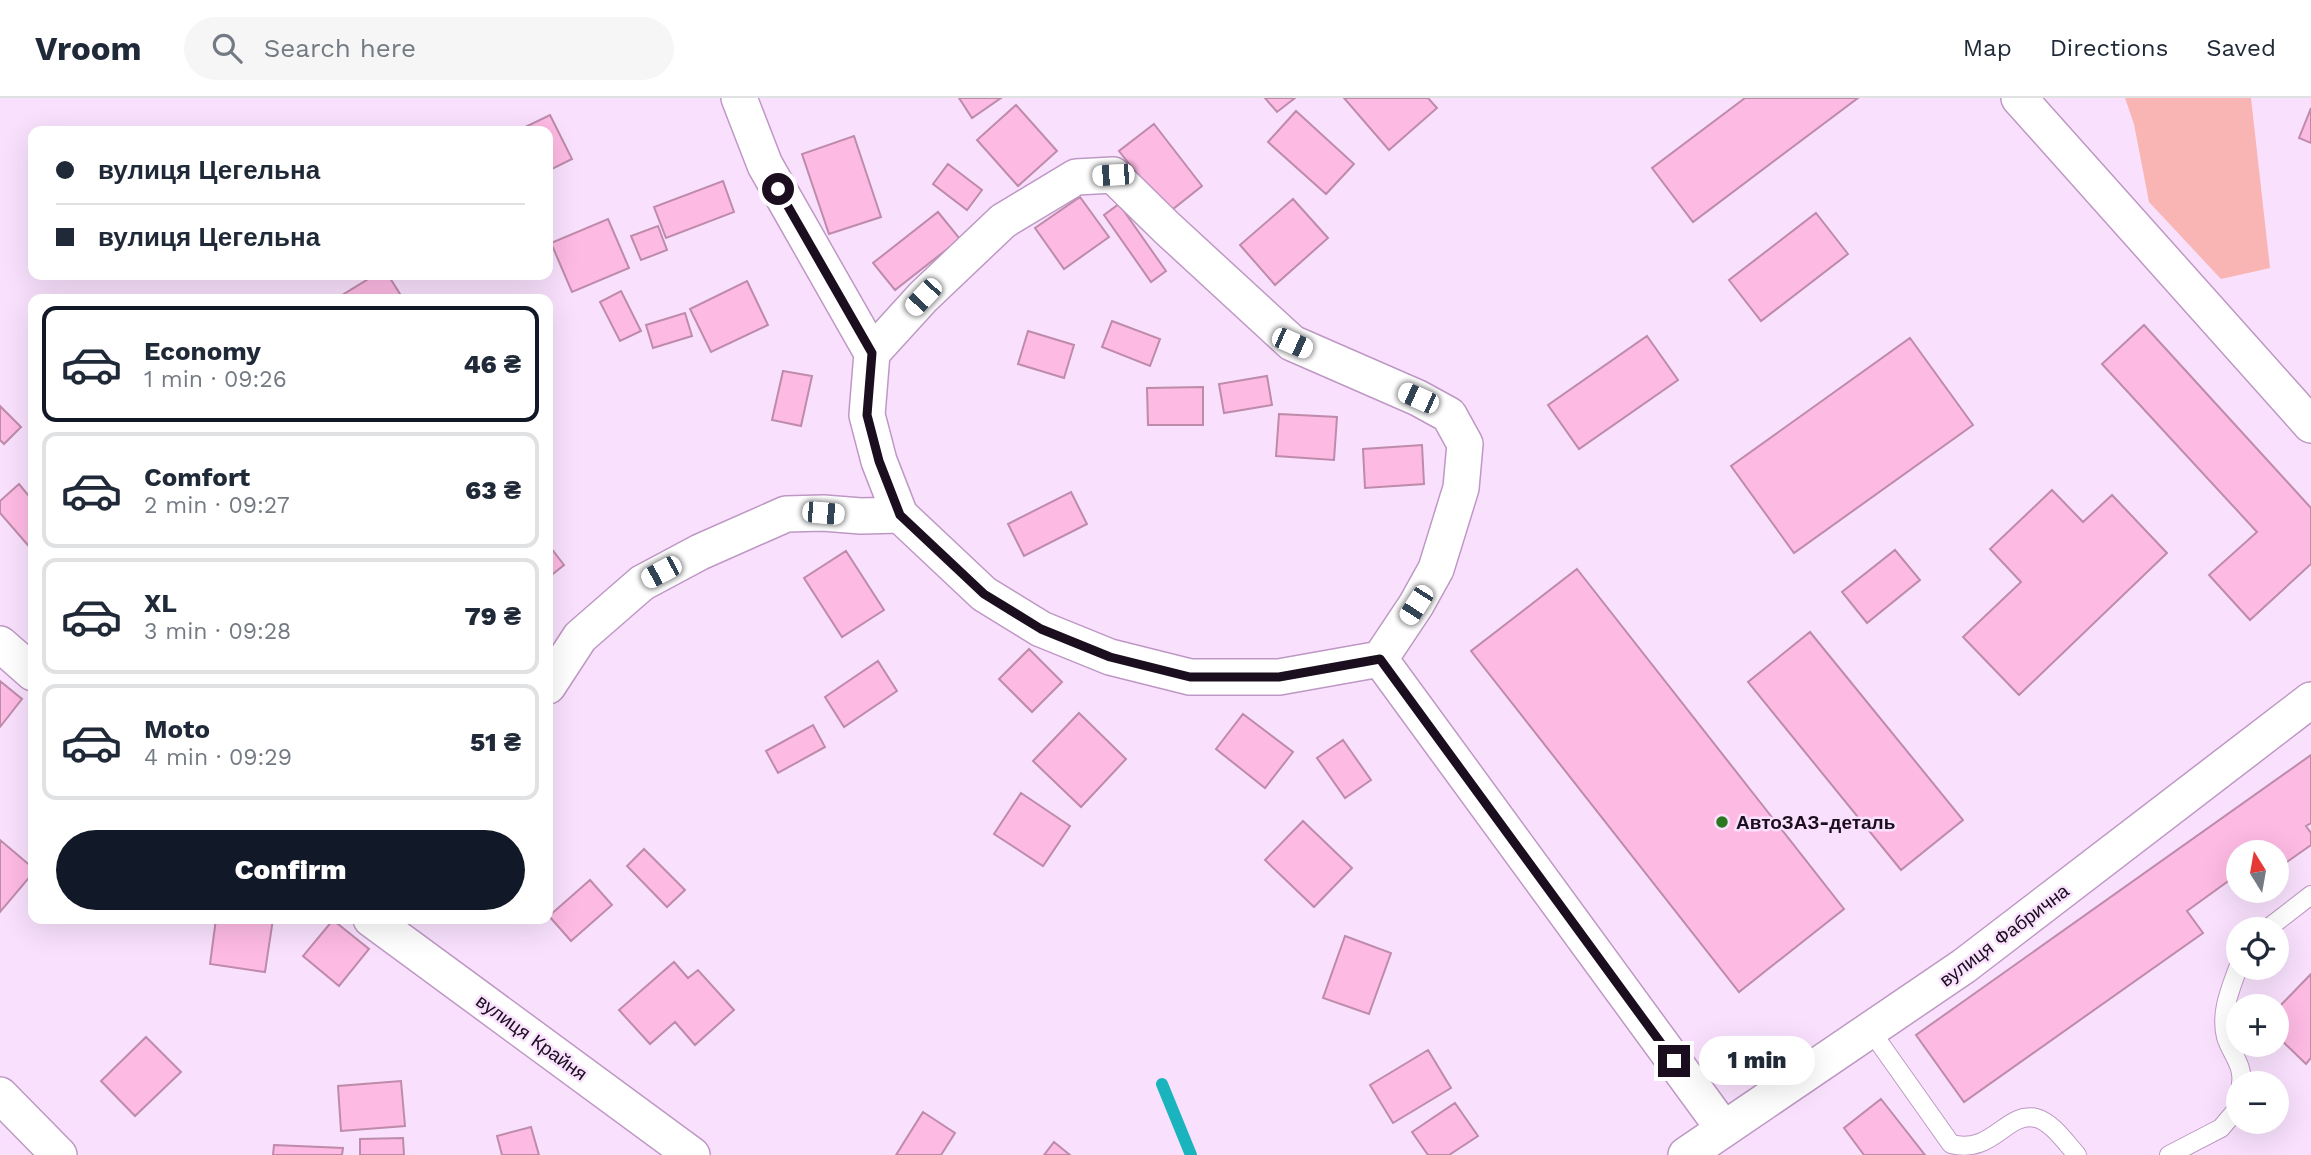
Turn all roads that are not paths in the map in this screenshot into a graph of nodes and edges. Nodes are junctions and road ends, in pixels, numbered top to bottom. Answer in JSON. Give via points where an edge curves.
{"nodes":[{"id":1,"x":739,"y":98,"type":"edge"},
{"id":2,"x":2019,"y":98,"type":"edge"},
{"id":3,"x":872,"y":353,"type":"junction"},
{"id":4,"x":2311,"y":425,"type":"edge"},
{"id":5,"x":900,"y":515,"type":"junction"},
{"id":6,"x":0,"y":644,"type":"edge"},
{"id":7,"x":1380,"y":659,"type":"junction"},
{"id":8,"x":28,"y":669,"type":"edge"},
{"id":9,"x":553,"y":678,"type":"edge"},
{"id":10,"x":2311,"y":699,"type":"edge"},
{"id":11,"x":2311,"y":895,"type":"edge"},
{"id":12,"x":2283,"y":917,"type":"edge"},
{"id":13,"x":383,"y":924,"type":"edge"},
{"id":14,"x":2234,"y":980,"type":"edge"},
{"id":15,"x":1871,"y":1031,"type":"junction"},
{"id":16,"x":2242,"y":1071,"type":"edge"},
{"id":17,"x":0,"y":1095,"type":"edge"},
{"id":18,"x":2226,"y":1122,"type":"edge"},
{"id":19,"x":1723,"y":1128,"type":"junction"},
{"id":20,"x":58,"y":1155,"type":"edge"},
{"id":21,"x":692,"y":1155,"type":"edge"},
{"id":22,"x":1686,"y":1155,"type":"edge"},
{"id":23,"x":2077,"y":1155,"type":"edge"},
{"id":24,"x":2169,"y":1155,"type":"edge"}],
"edges":[{"from":1,"to":3,"type":"street","via":[[765,165]]},
{"from":2,"to":4,"type":"street"},
{"from":3,"to":5,"type":"street","via":[[867,415]]},
{"from":3,"to":7,"type":"street","via":[[1003,221],[1076,177],[1113,175],[1292,343],[1449,415],[1465,444],[1461,488],[1436,569]]},
{"from":5,"to":7,"type":"street","via":[[984,594],[1041,629],[1110,657],[1190,677],[1279,677]]},
{"from":5,"to":9,"type":"street","via":[[786,514],[700,552],[642,583],[580,637]]},
{"from":6,"to":8,"type":"street"},
{"from":7,"to":19,"type":"street"},
{"from":10,"to":15,"type":"street","name":"вулиця Фабрична","via":[[1964,966]]},
{"from":11,"to":12,"type":"lane"},
{"from":13,"to":21,"type":"street","name":"вулиця Крайня"},
{"from":14,"to":16,"type":"lane","via":[[2225,1004],[2226,1035]]},
{"from":15,"to":19,"type":"street","name":"вулиця Фабрична"},
{"from":15,"to":23,"type":"lane","via":[[1951,1144],[1963,1149],[1980,1147],[2021,1119],[2035,1118]]},
{"from":17,"to":20,"type":"street"},
{"from":18,"to":24,"type":"lane"},
{"from":19,"to":22,"type":"street","name":"вулиця Фабрична"}]}
